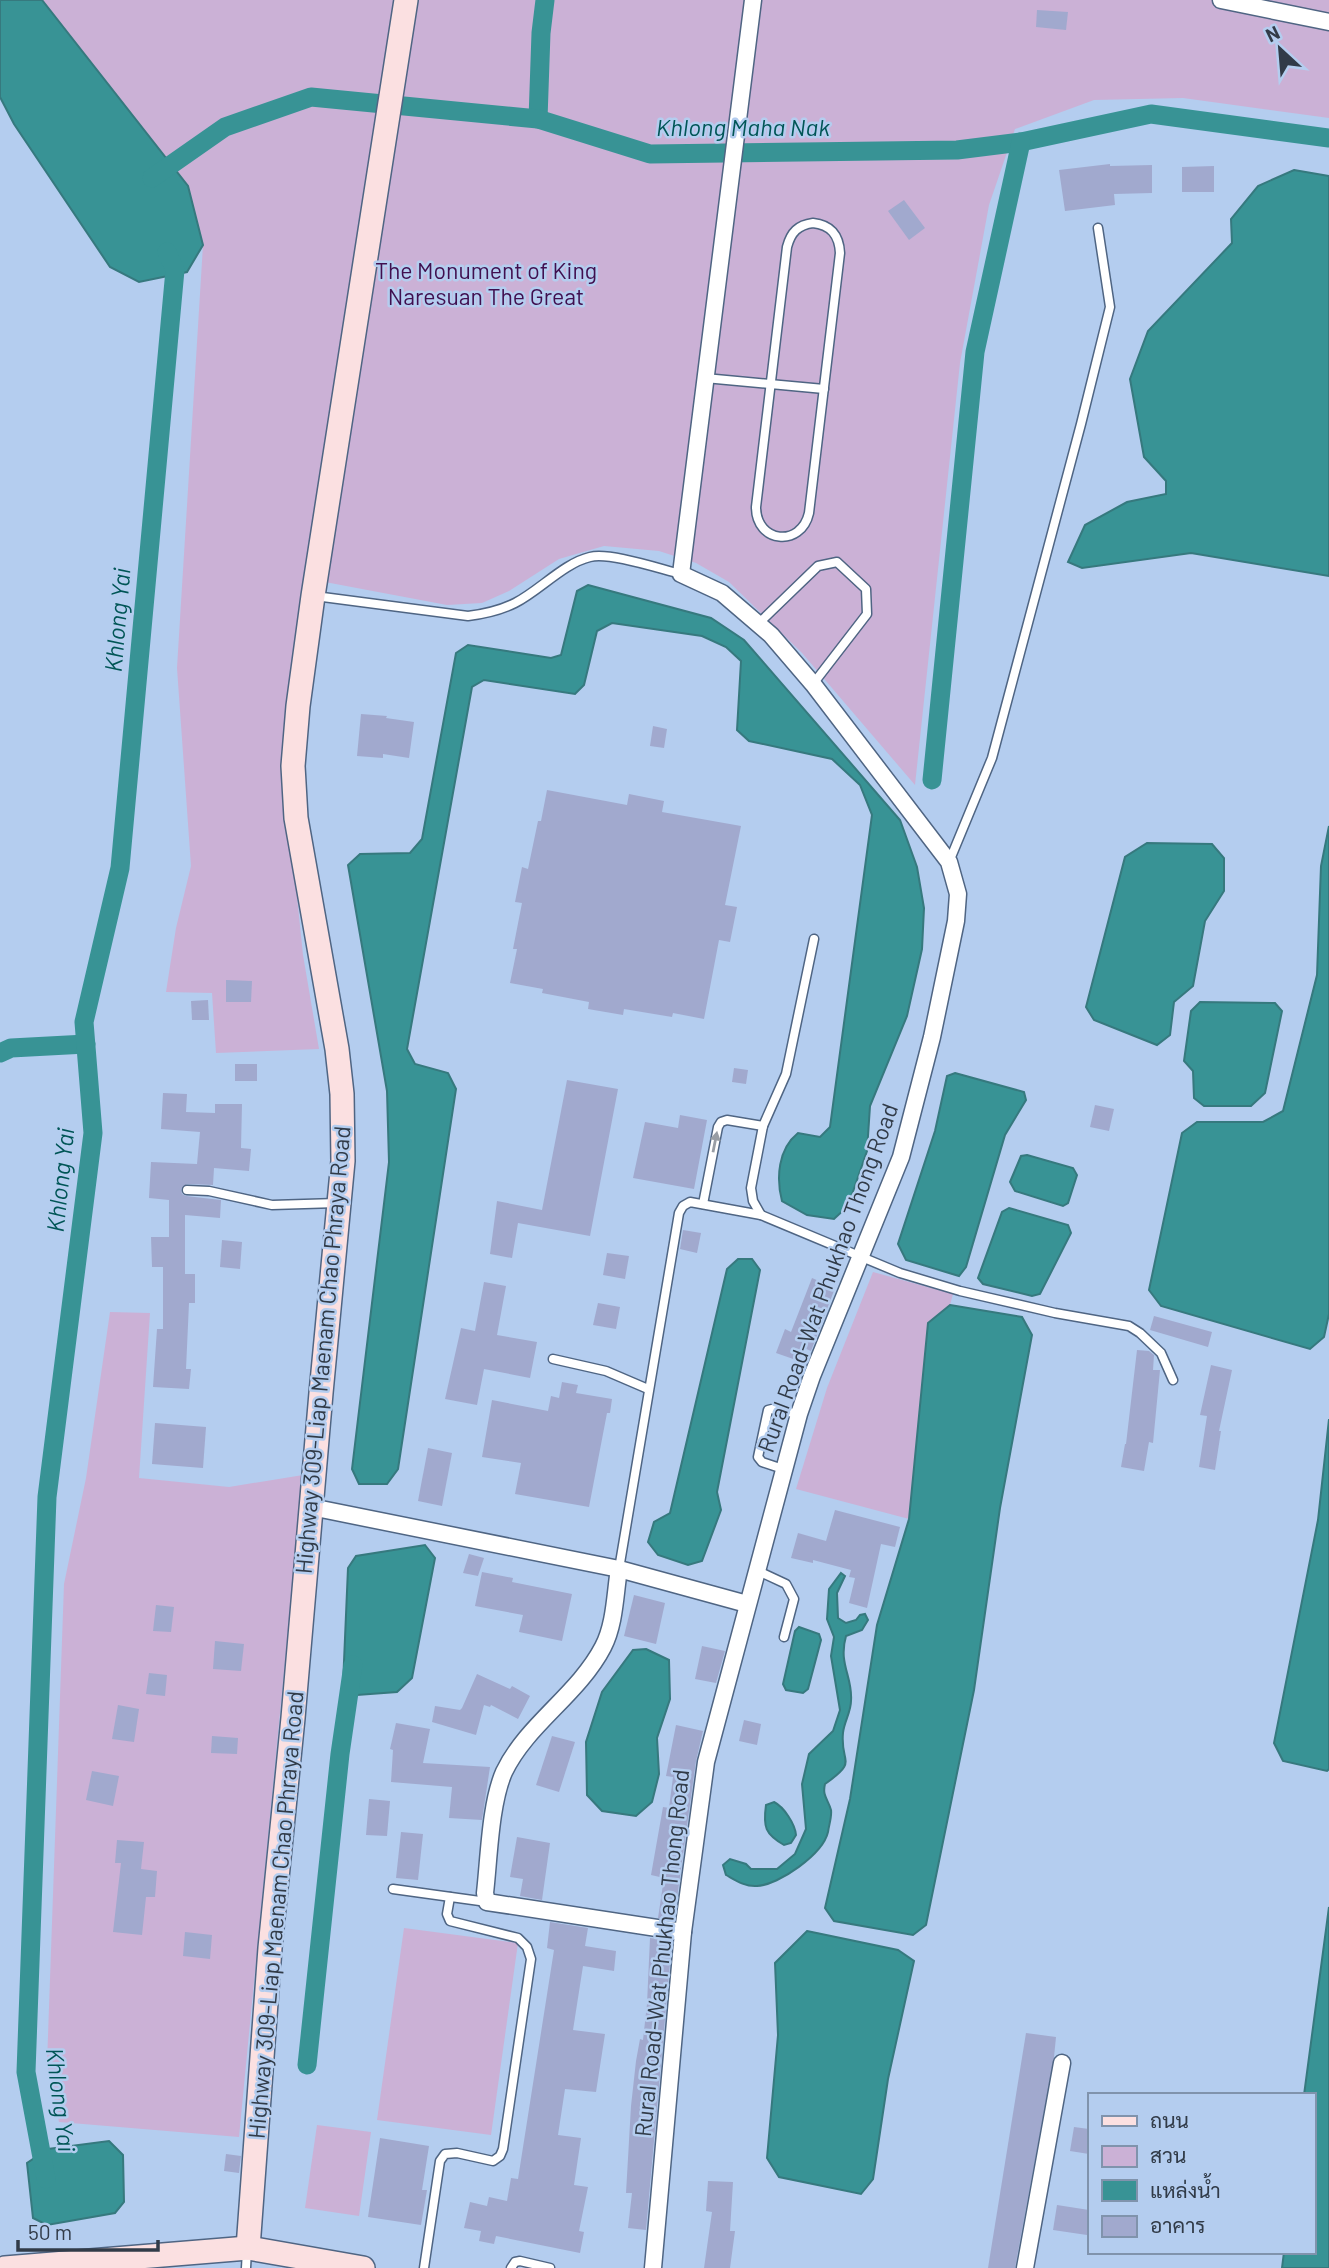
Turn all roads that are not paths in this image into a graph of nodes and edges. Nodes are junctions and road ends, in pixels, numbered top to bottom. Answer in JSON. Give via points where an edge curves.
{"nodes":[{"id":1,"x":406,"y":0,"type":"edge"},
{"id":2,"x":753,"y":0,"type":"edge"},
{"id":3,"x":1221,"y":0,"type":"edge"},
{"id":4,"x":1329,"y":22,"type":"edge"},
{"id":5,"x":1098,"y":228,"type":"dead end"},
{"id":6,"x":705,"y":379,"type":"junction"},
{"id":7,"x":771,"y":384,"type":"junction"},
{"id":8,"x":824,"y":389,"type":"junction"},
{"id":9,"x":681,"y":574,"type":"junction"},
{"id":10,"x":313,"y":596,"type":"junction"},
{"id":11,"x":758,"y":624,"type":"junction"},
{"id":12,"x":813,"y":684,"type":"junction"},
{"id":13,"x":949,"y":862,"type":"junction"},
{"id":14,"x":814,"y":939,"type":"dead end"},
{"id":15,"x":763,"y":1126,"type":"junction"},
{"id":16,"x":187,"y":1190,"type":"dead end"},
{"id":17,"x":340,"y":1203,"type":"junction"},
{"id":18,"x":703,"y":1204,"type":"junction"},
{"id":19,"x":761,"y":1215,"type":"junction"},
{"id":20,"x":860,"y":1255,"type":"junction"},
{"id":21,"x":553,"y":1359,"type":"dead end"},
{"id":22,"x":1173,"y":1380,"type":"dead end"},
{"id":23,"x":648,"y":1389,"type":"junction"},
{"id":24,"x":799,"y":1414,"type":"junction"},
{"id":25,"x":783,"y":1469,"type":"junction"},
{"id":26,"x":311,"y":1507,"type":"junction"},
{"id":27,"x":619,"y":1569,"type":"junction"},
{"id":28,"x":756,"y":1570,"type":"junction"},
{"id":29,"x":747,"y":1604,"type":"junction"},
{"id":30,"x":783,"y":1637,"type":"dead end"},
{"id":31,"x":393,"y":1889,"type":"dead end"},
{"id":32,"x":450,"y":1897,"type":"junction"},
{"id":33,"x":487,"y":1902,"type":"junction"},
{"id":34,"x":683,"y":1932,"type":"junction"},
{"id":35,"x":1062,"y":2063,"type":"dead end"},
{"id":36,"x":247,"y":2258,"type":"edge"},
{"id":37,"x":45,"y":2266,"type":"edge"},
{"id":38,"x":5,"y":2268,"type":"edge"},
{"id":39,"x":363,"y":2268,"type":"edge"},
{"id":40,"x":424,"y":2268,"type":"edge"},
{"id":41,"x":511,"y":2268,"type":"edge"},
{"id":42,"x":550,"y":2268,"type":"edge"},
{"id":43,"x":653,"y":2268,"type":"edge"},
{"id":44,"x":1025,"y":2268,"type":"edge"}],
"edges":[{"from":1,"to":10,"type":"street","name":"Highway 309-Liap Maenam Chao Phraya Road"},
{"from":2,"to":6,"type":"street"},
{"from":3,"to":4,"type":"street"},
{"from":5,"to":13,"type":"lane","via":[[1110,307],[992,758]]},
{"from":6,"to":7,"type":"lane"},
{"from":6,"to":9,"type":"street"},
{"from":7,"to":8,"type":"lane"},
{"from":7,"to":8,"type":"lane","via":[[756,515],[769,533],[783,537],[797,532],[807,521]]},
{"from":7,"to":8,"type":"lane","via":[[789,239],[798,227],[813,223],[827,226],[840,244]]},
{"from":9,"to":10,"type":"lane","via":[[590,557],[515,603],[468,616]]},
{"from":9,"to":11,"type":"street","name":"Rural Road-Wat Phukhao Thong Road","via":[[722,593]]},
{"from":10,"to":17,"type":"street","name":"Highway 309-Liap Maenam Chao Phraya Road","via":[[293,766],[296,818],[342,1094]]},
{"from":11,"to":12,"type":"street","name":"Rural Road-Wat Phukhao Thong Road"},
{"from":11,"to":12,"type":"lane","via":[[818,566],[837,562],[866,589],[867,614]]},
{"from":12,"to":13,"type":"street","name":"Rural Road-Wat Phukhao Thong Road"},
{"from":13,"to":20,"type":"street","name":"Rural Road-Wat Phukhao Thong Road","via":[[958,894],[956,922],[932,1037],[901,1157]]},
{"from":14,"to":15,"type":"lane","via":[[786,1074]]},
{"from":18,"to":15,"type":"lane","one_way":true,"via":[[721,1122]]},
{"from":15,"to":19,"type":"lane","via":[[751,1188]]},
{"from":16,"to":17,"type":"lane","via":[[271,1205]]},
{"from":17,"to":26,"type":"street","name":"Highway 309-Liap Maenam Chao Phraya Road"},
{"from":18,"to":19,"type":"lane"},
{"from":18,"to":23,"type":"lane","via":[[690,1202],[679,1213]]},
{"from":19,"to":20,"type":"lane"},
{"from":20,"to":22,"type":"lane","via":[[960,1291],[1129,1326],[1161,1353]]},
{"from":20,"to":24,"type":"street","name":"Rural Road-Wat Phukhao Thong Road"},
{"from":21,"to":23,"type":"lane","via":[[607,1371]]},
{"from":23,"to":27,"type":"lane"},
{"from":24,"to":25,"type":"street","name":"Rural Road-Wat Phukhao Thong Road"},
{"from":24,"to":25,"type":"lane","via":[[768,1410],[758,1457]]},
{"from":25,"to":28,"type":"street","name":"Rural Road-Wat Phukhao Thong Road"},
{"from":26,"to":27,"type":"street"},
{"from":26,"to":36,"type":"street","name":"Highway 309-Liap Maenam Chao Phraya Road"},
{"from":27,"to":29,"type":"street"},
{"from":27,"to":33,"type":"street","via":[[604,1645],[584,1676],[518,1749],[503,1774]]},
{"from":28,"to":29,"type":"street","name":"Rural Road-Wat Phukhao Thong Road"},
{"from":28,"to":30,"type":"lane","via":[[786,1584],[794,1599]]},
{"from":29,"to":34,"type":"street","name":"Rural Road-Wat Phukhao Thong Road","via":[[706,1762]]},
{"from":31,"to":32,"type":"lane"},
{"from":32,"to":33,"type":"lane"},
{"from":32,"to":40,"type":"lane","via":[[450,1921],[518,1938],[531,1959],[503,2149],[493,2161],[457,2153],[446,2154],[440,2161]]},
{"from":33,"to":34,"type":"street"},
{"from":34,"to":43,"type":"street","name":"Rural Road-Wat Phukhao Thong Road"},
{"from":35,"to":44,"type":"street"},
{"from":36,"to":37,"type":"street"},
{"from":36,"to":39,"type":"street"},
{"from":37,"to":38,"type":"street"},
{"from":41,"to":42,"type":"lane","via":[[520,2261]]}]}
